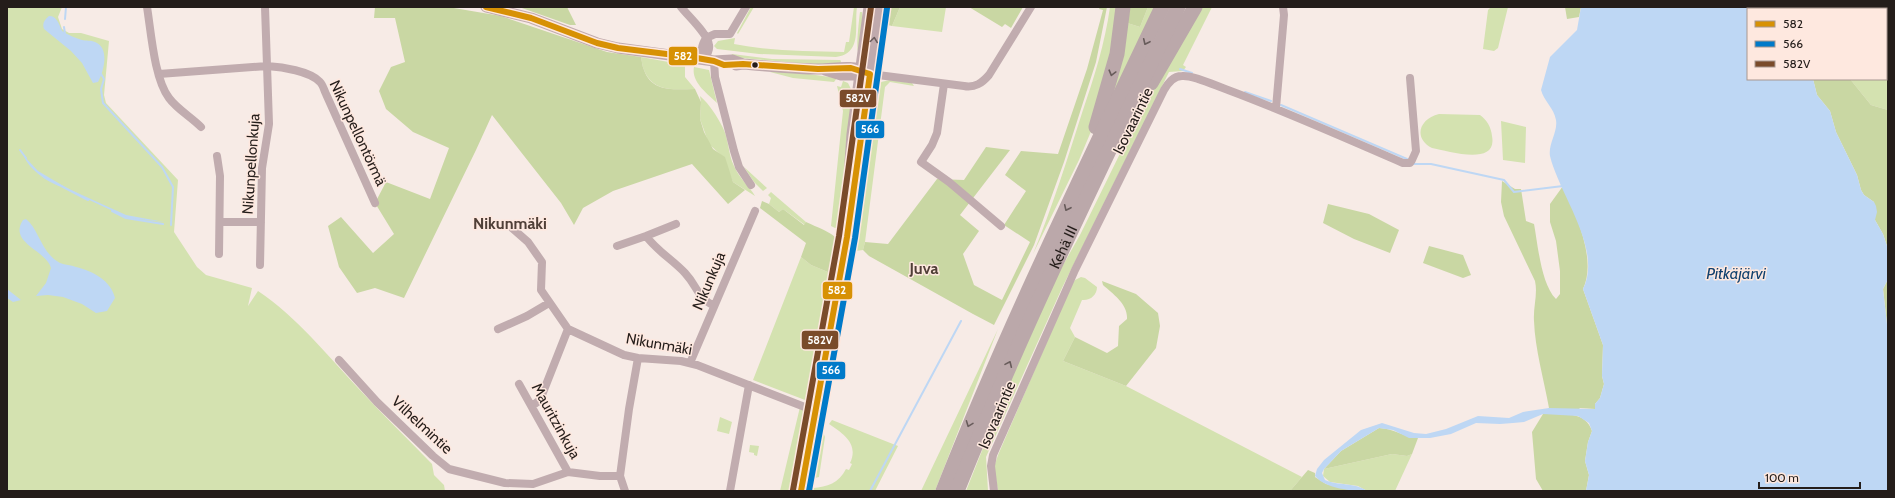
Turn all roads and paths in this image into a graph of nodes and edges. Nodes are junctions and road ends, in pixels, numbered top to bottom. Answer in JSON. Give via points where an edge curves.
{"nodes":[{"id":1,"x":147,"y":7,"type":"edge"},
{"id":2,"x":264,"y":7,"type":"edge"},
{"id":3,"x":486,"y":7,"type":"edge"},
{"id":4,"x":681,"y":7,"type":"edge"},
{"id":5,"x":746,"y":7,"type":"edge"},
{"id":6,"x":869,"y":7,"type":"edge"},
{"id":7,"x":879,"y":7,"type":"edge"},
{"id":8,"x":1031,"y":7,"type":"edge"},
{"id":9,"x":1123,"y":7,"type":"edge"},
{"id":10,"x":1162,"y":7,"type":"edge"},
{"id":11,"x":1178,"y":7,"type":"edge"},
{"id":12,"x":1195,"y":7,"type":"edge"},
{"id":13,"x":1283,"y":7,"type":"edge"},
{"id":14,"x":706,"y":38,"type":"junction"},
{"id":15,"x":709,"y":60,"type":"junction"},
{"id":16,"x":267,"y":66,"type":"junction"},
{"id":17,"x":863,"y":73,"type":"junction"},
{"id":18,"x":159,"y":74,"type":"junction"},
{"id":19,"x":1410,"y":78,"type":"dead end"},
{"id":20,"x":944,"y":84,"type":"junction"},
{"id":21,"x":1276,"y":108,"type":"junction"},
{"id":22,"x":201,"y":127,"type":"dead end"},
{"id":23,"x":217,"y":156,"type":"dead end"},
{"id":24,"x":1107,"y":156,"type":"junction"},
{"id":25,"x":1084,"y":172,"type":"junction"},
{"id":26,"x":751,"y":185,"type":"dead end"},
{"id":27,"x":375,"y":203,"type":"dead end"},
{"id":28,"x":755,"y":211,"type":"dead end"},
{"id":29,"x":220,"y":222,"type":"junction"},
{"id":30,"x":261,"y":222,"type":"junction"},
{"id":31,"x":676,"y":224,"type":"dead end"},
{"id":32,"x":1001,"y":226,"type":"dead end"},
{"id":33,"x":512,"y":228,"type":"dead end"},
{"id":34,"x":646,"y":236,"type":"junction"},
{"id":35,"x":617,"y":246,"type":"dead end"},
{"id":36,"x":219,"y":254,"type":"dead end"},
{"id":37,"x":260,"y":264,"type":"dead end"},
{"id":38,"x":549,"y":303,"type":"junction"},
{"id":39,"x":714,"y":306,"type":"junction"},
{"id":40,"x":498,"y":329,"type":"dead end"},
{"id":41,"x":568,"y":329,"type":"junction"},
{"id":42,"x":638,"y":358,"type":"junction"},
{"id":43,"x":339,"y":360,"type":"dead end"},
{"id":44,"x":690,"y":363,"type":"junction"},
{"id":45,"x":519,"y":384,"type":"dead end"},
{"id":46,"x":749,"y":385,"type":"junction"},
{"id":47,"x":532,"y":406,"type":"junction"},
{"id":48,"x":815,"y":412,"type":"junction"},
{"id":49,"x":568,"y":472,"type":"junction"},
{"id":50,"x":620,"y":476,"type":"junction"},
{"id":51,"x":625,"y":491,"type":"edge"},
{"id":52,"x":730,"y":491,"type":"edge"},
{"id":53,"x":801,"y":491,"type":"edge"},
{"id":54,"x":943,"y":491,"type":"edge"},
{"id":55,"x":957,"y":491,"type":"edge"},
{"id":56,"x":994,"y":491,"type":"edge"}],
"edges":[{"from":1,"to":18,"type":"street"},
{"from":2,"to":16,"type":"street","name":"Nikunpellonkuja"},
{"from":3,"to":15,"type":"main road","via":[[530,18],[597,43],[618,48]]},
{"from":4,"to":14,"type":"street"},
{"from":5,"to":14,"type":"street","via":[[730,34],[716,34]]},
{"from":6,"to":17,"type":"main road"},
{"from":17,"to":7,"type":"main road","one_way":true},
{"from":8,"to":20,"type":"street","via":[[986,79],[969,87]]},
{"from":9,"to":25,"type":"highway","one_way":true,"via":[[1117,54],[1087,152]]},
{"from":10,"to":25,"type":"highway","name":"Kehä III","one_way":true},
{"from":11,"to":24,"type":"highway","name":"Kehä III"},
{"from":12,"to":24,"type":"highway","via":[[1128,127]]},
{"from":13,"to":21,"type":"street"},
{"from":14,"to":15,"type":"street"},
{"from":15,"to":17,"type":"main road","via":[[732,66],[743,64],[820,69],[842,67]]},
{"from":15,"to":26,"type":"street","via":[[739,166]]},
{"from":16,"to":18,"type":"street","name":"Nikunpellontörmä"},
{"from":16,"to":27,"type":"street","name":"Nikunpellontörmä","via":[[299,72],[316,78],[321,83]]},
{"from":16,"to":30,"type":"street","name":"Nikunpellonkuja","via":[[269,124],[262,168]]},
{"from":17,"to":20,"type":"street"},
{"from":17,"to":48,"type":"main road","via":[[855,187]]},
{"from":18,"to":22,"type":"street","via":[[169,98]]},
{"from":19,"to":21,"type":"street","name":"Isovaarintie","via":[[1416,151],[1410,162],[1403,163]]},
{"from":20,"to":32,"type":"street","via":[[937,133],[922,162]]},
{"from":21,"to":56,"type":"street","name":"Isovaarintie","via":[[1183,75],[1176,76],[1170,81],[1075,270],[993,455],[991,466]]},
{"from":23,"to":29,"type":"street","via":[[220,176]]},
{"from":55,"to":24,"type":"highway","name":"Kehä III","one_way":true,"via":[[1030,317]]},
{"from":25,"to":54,"type":"highway","name":"Kehä III","one_way":true,"via":[[973,415]]},
{"from":28,"to":39,"type":"street","name":"Nikunkuja"},
{"from":29,"to":30,"type":"street"},
{"from":29,"to":36,"type":"street"},
{"from":30,"to":37,"type":"street","name":"Nikunpellonkuja"},
{"from":31,"to":34,"type":"street"},
{"from":33,"to":38,"type":"street","name":"Nikunmäki","via":[[528,242],[542,262],[540,286]]},
{"from":34,"to":35,"type":"street"},
{"from":34,"to":39,"type":"street","via":[[687,275],[700,296]]},
{"from":38,"to":40,"type":"street"},
{"from":38,"to":41,"type":"street","name":"Nikunmäki"},
{"from":39,"to":44,"type":"street","name":"Nikunkuja"},
{"from":41,"to":42,"type":"street","name":"Nikunmäki","via":[[624,355]]},
{"from":41,"to":47,"type":"street","via":[[540,400]]},
{"from":42,"to":44,"type":"street","name":"Nikunmäki"},
{"from":42,"to":50,"type":"street"},
{"from":43,"to":49,"type":"street","name":"Vilhelmintie","via":[[374,399],[449,469],[505,484],[533,484]]},
{"from":44,"to":46,"type":"street","name":"Nikunmäki"},
{"from":45,"to":47,"type":"street","name":"Mauritzinkuja"},
{"from":46,"to":48,"type":"street","name":"Nikunmäki"},
{"from":46,"to":52,"type":"street"},
{"from":47,"to":49,"type":"street","name":"Mauritzinkuja"},
{"from":48,"to":53,"type":"main road"},
{"from":49,"to":50,"type":"street","name":"Vilhelmintie"},
{"from":50,"to":51,"type":"street"}]}
